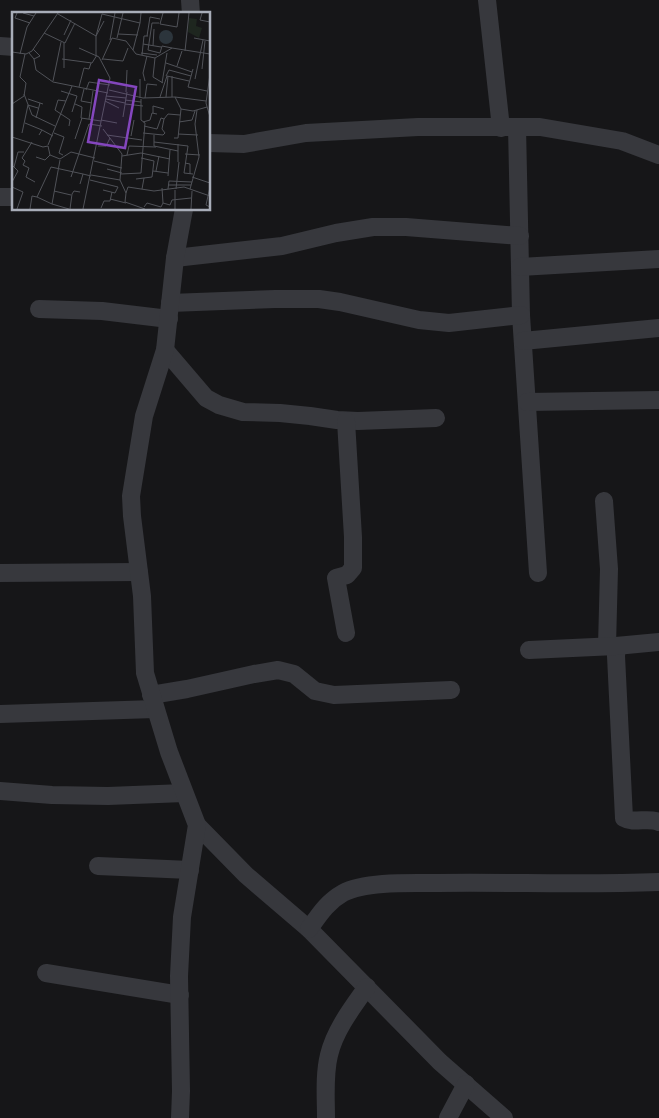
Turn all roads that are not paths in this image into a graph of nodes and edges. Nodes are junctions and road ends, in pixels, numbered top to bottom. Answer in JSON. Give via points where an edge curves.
{"nodes":[{"id":1,"x":487,"y":0,"type":"edge"},
{"id":2,"x":509,"y":127,"type":"junction"},
{"id":3,"x":210,"y":143,"type":"edge"},
{"id":4,"x":659,"y":155,"type":"edge"},
{"id":5,"x":184,"y":210,"type":"edge"},
{"id":6,"x":520,"y":236,"type":"junction"},
{"id":7,"x":175,"y":258,"type":"junction"},
{"id":8,"x":659,"y":259,"type":"edge"},
{"id":9,"x":520,"y":266,"type":"junction"},
{"id":10,"x":39,"y":309,"type":"dead end"},
{"id":11,"x":169,"y":311,"type":"junction"},
{"id":12,"x":521,"y":315,"type":"junction"},
{"id":13,"x":659,"y":328,"type":"edge"},
{"id":14,"x":523,"y":341,"type":"junction"},
{"id":15,"x":165,"y":350,"type":"junction"},
{"id":16,"x":659,"y":400,"type":"edge"},
{"id":17,"x":527,"y":402,"type":"junction"},
{"id":18,"x":436,"y":418,"type":"dead end"},
{"id":19,"x":346,"y":420,"type":"junction"},
{"id":20,"x":604,"y":501,"type":"dead end"},
{"id":21,"x":139,"y":572,"type":"junction"},
{"id":22,"x":0,"y":573,"type":"edge"},
{"id":23,"x":538,"y":573,"type":"dead end"},
{"id":24,"x":346,"y":633,"type":"dead end"},
{"id":25,"x":659,"y":642,"type":"edge"},
{"id":26,"x":612,"y":646,"type":"junction"},
{"id":27,"x":528,"y":650,"type":"dead end"},
{"id":28,"x":451,"y":690,"type":"dead end"},
{"id":29,"x":153,"y":702,"type":"junction"},
{"id":30,"x":0,"y":714,"type":"edge"},
{"id":31,"x":0,"y":791,"type":"edge"},
{"id":32,"x":184,"y":793,"type":"junction"},
{"id":33,"x":659,"y":822,"type":"edge"},
{"id":34,"x":197,"y":826,"type":"junction"},
{"id":35,"x":98,"y":866,"type":"dead end"},
{"id":36,"x":190,"y":870,"type":"junction"},
{"id":37,"x":659,"y":882,"type":"edge"},
{"id":38,"x":309,"y":929,"type":"junction"},
{"id":39,"x":46,"y":973,"type":"dead end"},
{"id":40,"x":367,"y":987,"type":"junction"},
{"id":41,"x":180,"y":995,"type":"junction"},
{"id":42,"x":466,"y":1084,"type":"junction"},
{"id":43,"x":180,"y":1118,"type":"edge"},
{"id":44,"x":326,"y":1118,"type":"edge"},
{"id":45,"x":448,"y":1118,"type":"edge"},
{"id":46,"x":504,"y":1118,"type":"edge"}],
"edges":[{"from":1,"to":2,"type":"street"},
{"from":2,"to":3,"type":"street","via":[[306,133],[244,144]]},
{"from":2,"to":4,"type":"street","via":[[540,127],[622,141]]},
{"from":2,"to":6,"type":"street"},
{"from":5,"to":7,"type":"street"},
{"from":6,"to":7,"type":"street","via":[[373,227],[282,246]]},
{"from":6,"to":9,"type":"street"},
{"from":7,"to":11,"type":"street"},
{"from":8,"to":9,"type":"street"},
{"from":9,"to":12,"type":"street"},
{"from":10,"to":11,"type":"street"},
{"from":11,"to":12,"type":"street","via":[[275,299],[319,299],[449,323]]},
{"from":11,"to":15,"type":"street"},
{"from":12,"to":14,"type":"street"},
{"from":13,"to":14,"type":"street"},
{"from":14,"to":17,"type":"street"},
{"from":15,"to":19,"type":"street","via":[[206,398],[219,405],[244,412]]},
{"from":15,"to":21,"type":"street","via":[[144,416],[132,496]]},
{"from":16,"to":17,"type":"street"},
{"from":17,"to":23,"type":"street"},
{"from":18,"to":19,"type":"street"},
{"from":19,"to":24,"type":"street","via":[[353,568],[336,578]]},
{"from":20,"to":26,"type":"street"},
{"from":21,"to":22,"type":"street"},
{"from":21,"to":29,"type":"street","via":[[145,673]]},
{"from":25,"to":26,"type":"street"},
{"from":26,"to":27,"type":"street"},
{"from":26,"to":33,"type":"street","via":[[616,656],[624,818]]},
{"from":28,"to":29,"type":"street","via":[[334,695],[316,691],[294,674],[278,670],[187,689]]},
{"from":29,"to":30,"type":"street"},
{"from":29,"to":32,"type":"street"},
{"from":31,"to":32,"type":"street","via":[[108,796]]},
{"from":32,"to":34,"type":"street"},
{"from":34,"to":36,"type":"street"},
{"from":34,"to":38,"type":"street","via":[[246,875]]},
{"from":35,"to":36,"type":"street"},
{"from":36,"to":41,"type":"street","via":[[182,917]]},
{"from":37,"to":38,"type":"street","via":[[472,882],[366,886],[344,893],[325,906]]},
{"from":38,"to":40,"type":"street"},
{"from":39,"to":41,"type":"street"},
{"from":40,"to":42,"type":"street"},
{"from":40,"to":44,"type":"street","via":[[343,1022],[328,1056]]},
{"from":41,"to":43,"type":"street"},
{"from":42,"to":45,"type":"street"},
{"from":42,"to":46,"type":"street"}]}
